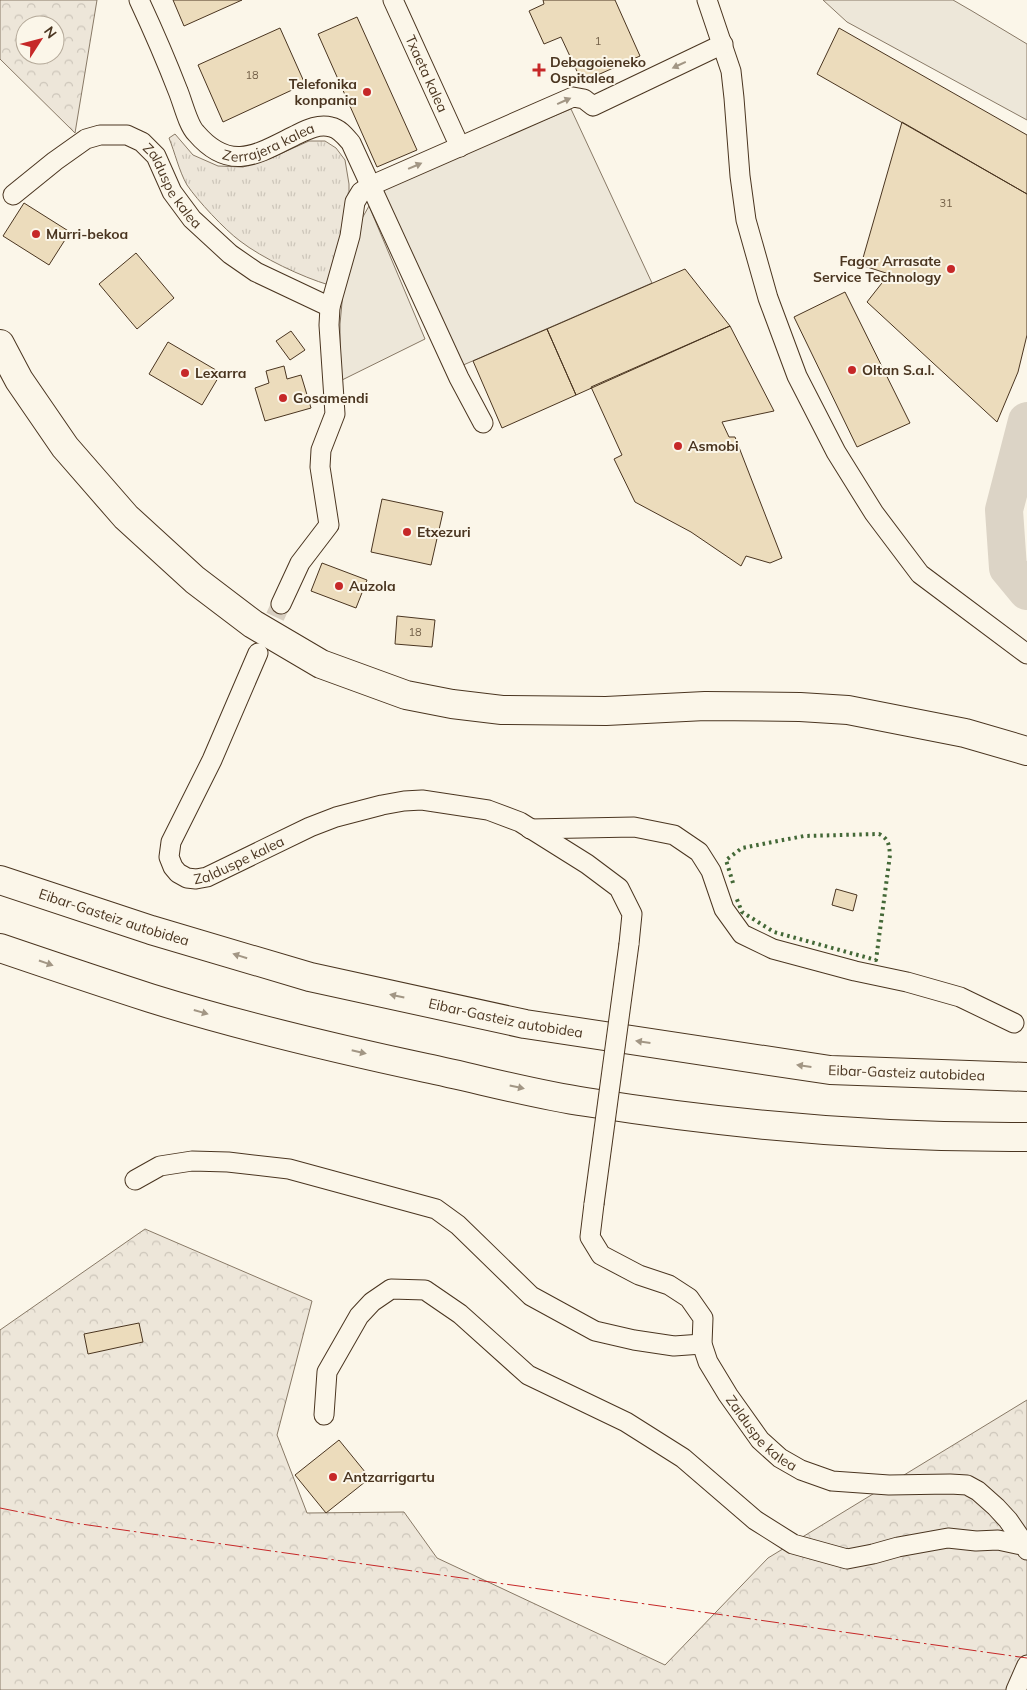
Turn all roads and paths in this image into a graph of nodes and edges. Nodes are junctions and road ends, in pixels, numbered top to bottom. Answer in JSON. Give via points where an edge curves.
{"nodes":[{"id":1,"x":139,"y":0,"type":"edge"},
{"id":2,"x":393,"y":0,"type":"edge"},
{"id":3,"x":707,"y":0,"type":"edge"},
{"id":4,"x":722,"y":44,"type":"junction"},
{"id":5,"x":460,"y":147,"type":"junction"},
{"id":6,"x":370,"y":186,"type":"junction"},
{"id":7,"x":13,"y":195,"type":"dead end"},
{"id":8,"x":330,"y":307,"type":"junction"},
{"id":9,"x":0,"y":344,"type":"edge"},
{"id":10,"x":482,"y":422,"type":"dead end"},
{"id":11,"x":281,"y":604,"type":"tunnel mouth"},
{"id":12,"x":258,"y":652,"type":"tunnel mouth"},
{"id":13,"x":1027,"y":654,"type":"edge"},
{"id":14,"x":1027,"y":751,"type":"edge"},
{"id":15,"x":530,"y":829,"type":"junction"},
{"id":16,"x":0,"y":880,"type":"edge"},
{"id":17,"x":0,"y":948,"type":"edge"},
{"id":18,"x":1014,"y":1023,"type":"dead end"},
{"id":19,"x":1027,"y":1077,"type":"edge"},
{"id":20,"x":1027,"y":1136,"type":"edge"},
{"id":21,"x":135,"y":1180,"type":"dead end"},
{"id":22,"x":702,"y":1344,"type":"junction"},
{"id":23,"x":324,"y":1415,"type":"dead end"},
{"id":24,"x":1027,"y":1548,"type":"edge"},
{"id":25,"x":1027,"y":1665,"type":"edge"},
{"id":26,"x":1016,"y":1690,"type":"edge"}],
"edges":[{"from":1,"to":6,"type":"street","name":"Zerrajera kalea","via":[[194,132],[209,147],[243,158],[310,128],[332,127],[342,132],[351,143]]},
{"from":2,"to":5,"type":"street","name":"Txaeta kalea"},
{"from":3,"to":4,"type":"street"},
{"from":4,"to":5,"type":"street","via":[[593,106],[584,99],[573,97]]},
{"from":4,"to":13,"type":"street","via":[[731,71],[746,220],[768,298],[797,376],[836,452],[874,513],[920,574]]},
{"from":6,"to":5,"type":"street","one_way":true},
{"from":6,"to":8,"type":"street","via":[[355,202],[350,236]]},
{"from":6,"to":10,"type":"street","via":[[458,378]]},
{"from":7,"to":8,"type":"street","name":"Zalduspe kalea","via":[[86,139],[100,135],[127,135],[142,142],[156,156],[172,192],[192,219],[230,254],[256,272]]},
{"from":8,"to":11,"type":"street","via":[[335,414],[321,450],[320,467],[329,525],[300,563]]},
{"from":9,"to":14,"type":"main road","via":[[65,447],[126,517],[195,580],[253,624],[320,664],[406,695],[452,704],[502,710],[606,711],[705,706],[848,710],[964,733]]},
{"from":12,"to":15,"type":"street","name":"Zalduspe kalea","via":[[212,760],[173,838],[170,857],[173,867],[182,876],[207,877],[310,827],[362,810],[404,801],[422,800],[488,810]]},
{"from":15,"to":18,"type":"street","via":[[634,826],[674,835],[699,852],[711,871],[724,909],[742,934],[773,949],[960,997]]},
{"from":15,"to":22,"type":"street","name":"Zalduspe kalea","bridge":true,"via":[[619,888],[632,914],[590,1237],[601,1255],[639,1275],[669,1285],[689,1298],[703,1318]]},
{"from":19,"to":16,"type":"main road","name":"Eibar-Gasteiz autobidea","one_way":true,"via":[[830,1070],[525,1024],[310,977],[151,930]]},
{"from":17,"to":20,"type":"main road","one_way":true,"via":[[151,998],[270,1032],[584,1102],[735,1122],[866,1133]]},
{"from":21,"to":22,"type":"street","via":[[160,1166],[192,1161],[228,1162],[289,1169],[436,1209],[458,1225],[531,1296],[595,1331],[674,1346]]},
{"from":22,"to":24,"type":"street","name":"Zalduspe kalea","via":[[708,1362],[728,1396],[760,1440],[780,1458],[832,1481],[967,1485],[996,1507]]},
{"from":23,"to":24,"type":"street","via":[[327,1372],[359,1316],[372,1302],[392,1289],[425,1290],[460,1314],[528,1375],[626,1422],[683,1458],[754,1520],[793,1544],[847,1559],[948,1538],[998,1540]]},
{"from":25,"to":26,"type":"street"}]}
